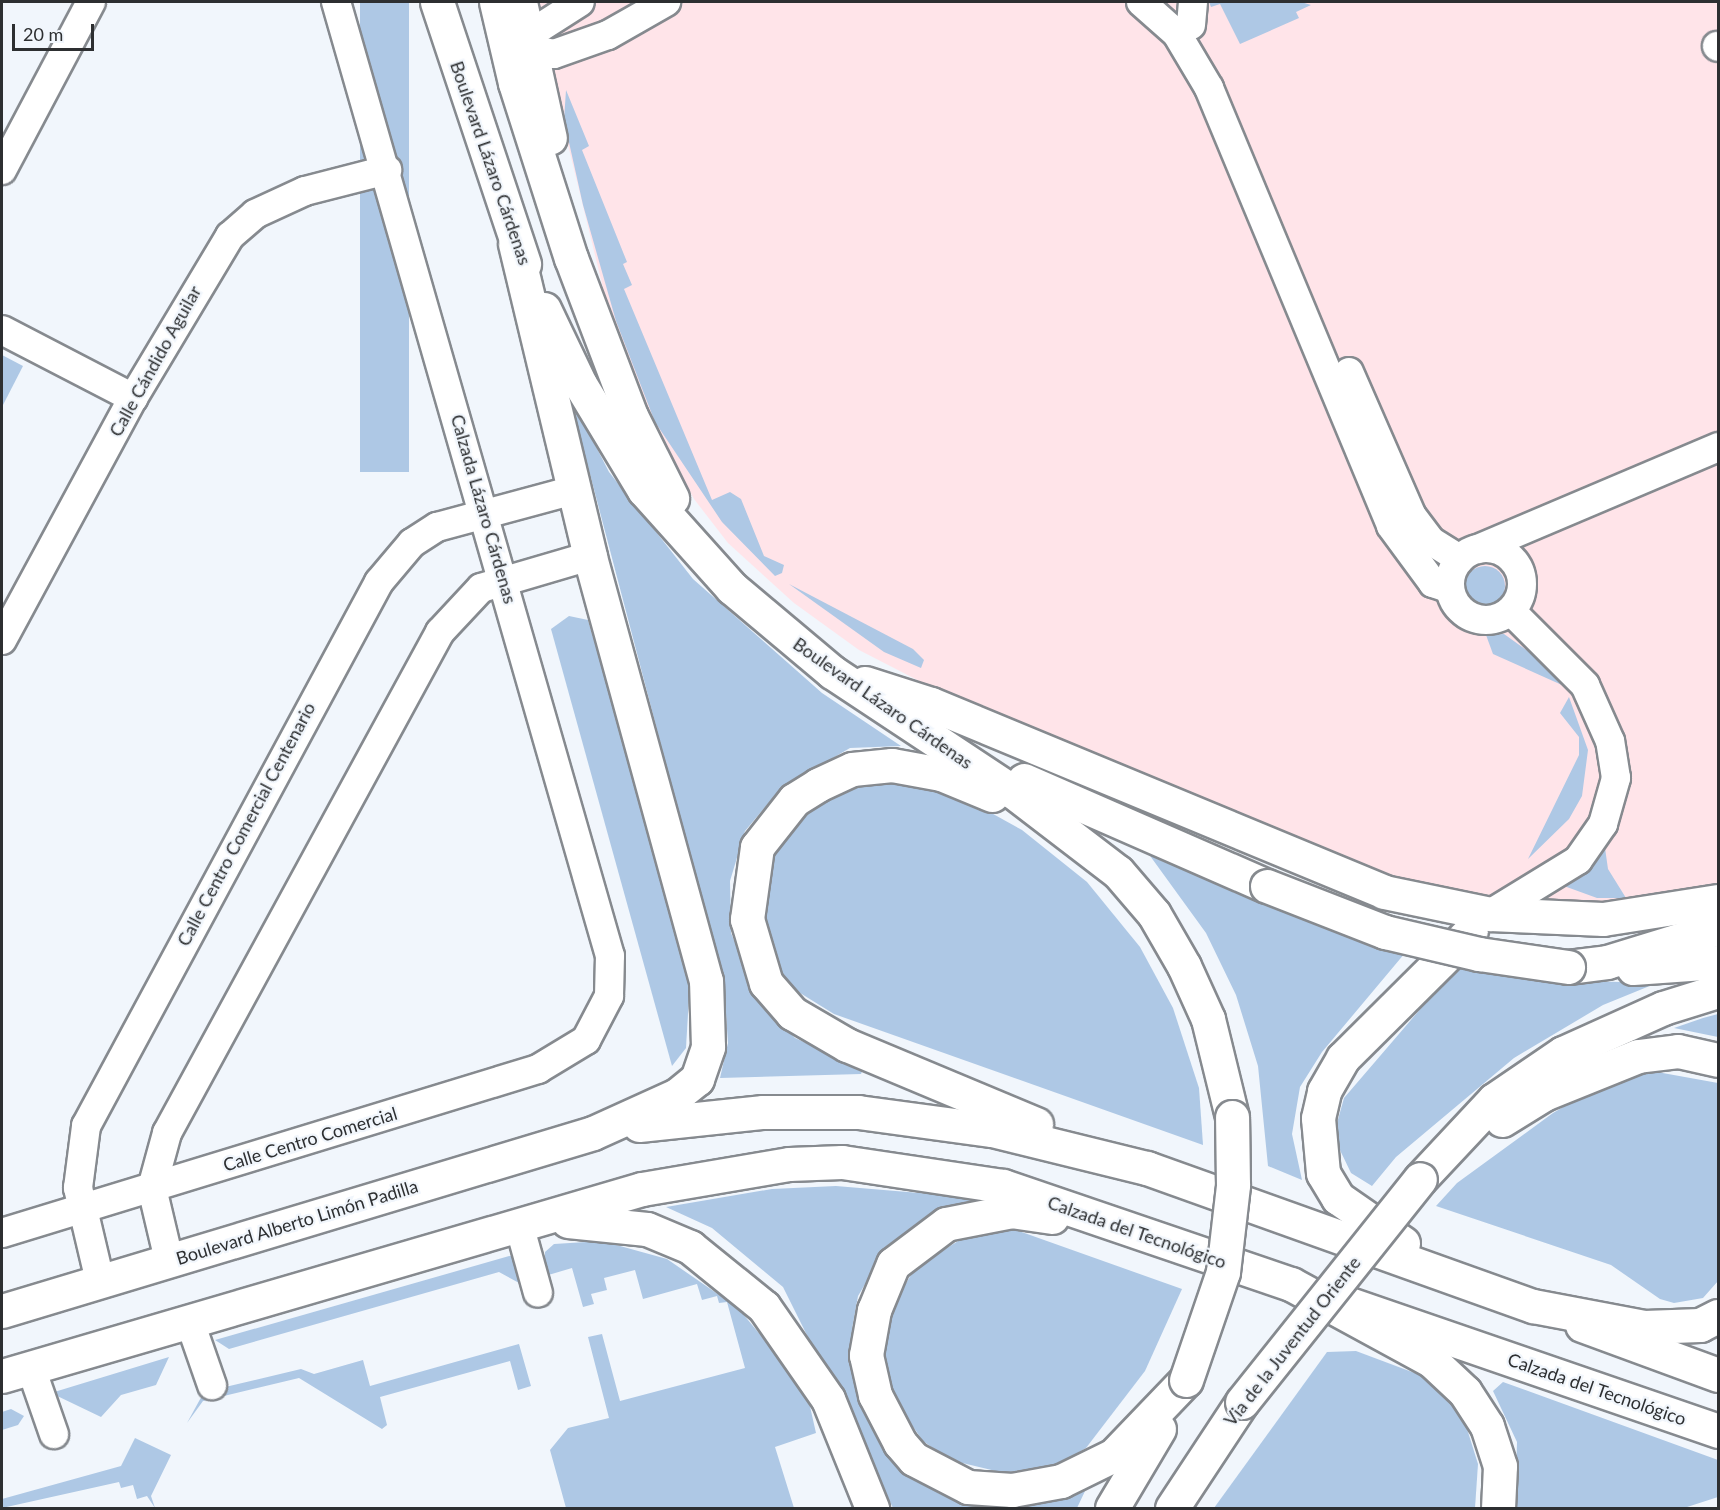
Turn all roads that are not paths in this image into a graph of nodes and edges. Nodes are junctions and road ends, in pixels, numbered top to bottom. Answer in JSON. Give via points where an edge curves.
{"nodes":[{"id":1,"x":91,"y":2,"type":"edge"},
{"id":2,"x":336,"y":2,"type":"edge"},
{"id":3,"x":437,"y":2,"type":"edge"},
{"id":4,"x":496,"y":2,"type":"edge"},
{"id":5,"x":520,"y":2,"type":"edge"},
{"id":6,"x":580,"y":2,"type":"edge"},
{"id":7,"x":634,"y":2,"type":"edge"},
{"id":8,"x":666,"y":2,"type":"edge"},
{"id":9,"x":1141,"y":2,"type":"edge"},
{"id":10,"x":1172,"y":2,"type":"edge"},
{"id":11,"x":1192,"y":13,"type":"edge"},
{"id":12,"x":543,"y":45,"type":"junction"},
{"id":13,"x":2,"y":170,"type":"edge"},
{"id":14,"x":387,"y":170,"type":"junction"},
{"id":15,"x":515,"y":244,"type":"junction"},
{"id":16,"x":571,"y":258,"type":"junction"},
{"id":17,"x":2,"y":330,"type":"edge"},
{"id":18,"x":133,"y":399,"type":"junction"},
{"id":19,"x":1719,"y":447,"type":"edge"},
{"id":20,"x":574,"y":490,"type":"junction"},
{"id":21,"x":485,"y":512,"type":"junction"},
{"id":22,"x":1516,"y":546,"type":"junction"},
{"id":23,"x":1469,"y":554,"type":"junction"},
{"id":24,"x":590,"y":556,"type":"junction"},
{"id":25,"x":705,"y":557,"type":"junction"},
{"id":26,"x":503,"y":577,"type":"junction"},
{"id":27,"x":1450,"y":589,"type":"junction"},
{"id":28,"x":1511,"y":611,"type":"junction"},
{"id":29,"x":2,"y":640,"type":"edge"},
{"id":30,"x":832,"y":672,"type":"junction"},
{"id":31,"x":932,"y":739,"type":"junction"},
{"id":32,"x":1083,"y":840,"type":"junction"},
{"id":33,"x":1719,"y":901,"type":"edge"},
{"id":34,"x":1490,"y":914,"type":"junction"},
{"id":35,"x":1719,"y":928,"type":"edge"},
{"id":36,"x":1719,"y":962,"type":"edge"},
{"id":37,"x":1568,"y":967,"type":"junction"},
{"id":38,"x":1719,"y":991,"type":"edge"},
{"id":39,"x":602,"y":1018,"type":"joint"},
{"id":40,"x":1719,"y":1060,"type":"edge"},
{"id":41,"x":593,"y":1133,"type":"junction"},
{"id":42,"x":1147,"y":1168,"type":"junction"},
{"id":43,"x":1420,"y":1179,"type":"junction"},
{"id":44,"x":152,"y":1188,"type":"junction"},
{"id":45,"x":82,"y":1209,"type":"junction"},
{"id":46,"x":529,"y":1225,"type":"junction"},
{"id":47,"x":2,"y":1233,"type":"edge"},
{"id":48,"x":1185,"y":1248,"type":"junction"},
{"id":49,"x":169,"y":1260,"type":"junction"},
{"id":50,"x":100,"y":1281,"type":"junction"},
{"id":51,"x":1291,"y":1284,"type":"junction"},
{"id":52,"x":1472,"y":1284,"type":"junction"},
{"id":53,"x":537,"y":1293,"type":"dead end"},
{"id":54,"x":1533,"y":1306,"type":"junction"},
{"id":55,"x":2,"y":1311,"type":"edge"},
{"id":56,"x":1719,"y":1316,"type":"edge"},
{"id":57,"x":190,"y":1322,"type":"junction"},
{"id":58,"x":16,"y":1372,"type":"edge"},
{"id":59,"x":1719,"y":1375,"type":"edge"},
{"id":60,"x":1186,"y":1380,"type":"junction"},
{"id":61,"x":212,"y":1385,"type":"dead end"},
{"id":62,"x":1242,"y":1402,"type":"junction"},
{"id":63,"x":1711,"y":1430,"type":"edge"},
{"id":64,"x":54,"y":1434,"type":"dead end"},
{"id":65,"x":872,"y":1509,"type":"edge"},
{"id":66,"x":1112,"y":1509,"type":"edge"},
{"id":67,"x":1172,"y":1509,"type":"edge"},
{"id":68,"x":1183,"y":1509,"type":"edge"},
{"id":69,"x":1498,"y":1509,"type":"edge"}],
"edges":[{"from":1,"to":13,"type":"street"},
{"from":2,"to":14,"type":"street","name":"Calzada Lázaro Cárdenas"},
{"from":3,"to":15,"type":"main road","name":"Boulevard Lázaro Cárdenas"},
{"from":4,"to":16,"type":"main road","via":[[515,82]]},
{"from":5,"to":12,"type":"main road"},
{"from":6,"to":12,"type":"street"},
{"from":7,"to":12,"type":"street"},
{"from":8,"to":12,"type":"street","via":[[608,35]]},
{"from":9,"to":27,"type":"street","via":[[1177,34],[1209,88],[1390,526],[1433,583]]},
{"from":10,"to":11,"type":"street"},
{"from":11,"to":23,"type":"street","via":[[1223,76],[1401,496],[1431,541]]},
{"from":12,"to":16,"type":"main road"},
{"from":14,"to":18,"type":"street","name":"Calle Cándido Aguilar","via":[[305,191],[255,214],[230,236],[204,273]]},
{"from":14,"to":21,"type":"street","name":"Calzada Lázaro Cárdenas"},
{"from":15,"to":20,"type":"main road"},
{"from":15,"to":25,"type":"main road","name":"Boulevard Lázaro Cárdenas","via":[[608,433],[644,490]]},
{"from":16,"to":25,"type":"main road","via":[[631,416]]},
{"from":17,"to":18,"type":"street"},
{"from":18,"to":29,"type":"street","name":"Calle Cándido Aguilar"},
{"from":19,"to":22,"type":"street"},
{"from":20,"to":21,"type":"street","name":"Calle Centro Comercial Centenario"},
{"from":20,"to":24,"type":"main road"},
{"from":21,"to":26,"type":"street","name":"Calzada Lázaro Cárdenas"},
{"from":21,"to":45,"type":"street","name":"Calle Centro Comercial Centenario","via":[[438,527],[412,543],[379,582],[86,1126],[78,1164]]},
{"from":22,"to":23,"type":"street"},
{"from":22,"to":28,"type":"street","via":[[1522,591]]},
{"from":23,"to":27,"type":"street"},
{"from":24,"to":26,"type":"street"},
{"from":24,"to":41,"type":"main road","via":[[706,981],[709,1014],[708,1047],[697,1079],[677,1095]]},
{"from":25,"to":30,"type":"main road","name":"Boulevard Lázaro Cárdenas","via":[[732,588]]},
{"from":26,"to":39,"type":"street","name":"Calzada Lázaro Cárdenas","via":[[610,956],[609,996]]},
{"from":26,"to":44,"type":"street","via":[[466,600],[440,632],[180,1108]]},
{"from":27,"to":28,"type":"street","via":[[1457,606],[1472,618],[1493,620]]},
{"from":28,"to":34,"type":"street","via":[[1585,685],[1599,710],[1615,763],[1614,792],[1603,824],[1559,875]]},
{"from":30,"to":31,"type":"main road","name":"Boulevard Lázaro Cárdenas"},
{"from":30,"to":34,"type":"main road","via":[[941,708],[1384,892]]},
{"from":31,"to":32,"type":"main road","name":"Boulevard Lázaro Cárdenas"},
{"from":31,"to":37,"type":"main road","bridge":true,"via":[[1267,886],[1385,932],[1479,954]]},
{"from":32,"to":42,"type":"main road","via":[[941,774],[892,765],[852,769],[794,800],[757,847],[747,919],[754,954],[766,982],[792,1013],[813,1028]]},
{"from":32,"to":60,"type":"main road","bridge":true,"via":[[1154,914],[1184,966],[1208,1019],[1232,1117],[1233,1185],[1223,1272],[1214,1310]]},
{"from":33,"to":34,"type":"main road","via":[[1603,919]]},
{"from":34,"to":52,"type":"main road","via":[[1343,1058],[1324,1091],[1316,1143],[1323,1173],[1338,1198],[1368,1223]]},
{"from":35,"to":37,"type":"main road","via":[[1607,962]]},
{"from":36,"to":37,"type":"main road"},
{"from":38,"to":43,"type":"main road","via":[[1644,1016],[1563,1053],[1494,1100]]},
{"from":39,"to":44,"type":"street","name":"Calle Centro Comercial","via":[[567,1056],[538,1069]]},
{"from":40,"to":43,"type":"main road","via":[[1678,1051],[1638,1056],[1588,1073],[1534,1100]]},
{"from":41,"to":42,"type":"main road","via":[[763,1112],[858,1112],[992,1130]]},
{"from":41,"to":49,"type":"main road","name":"Boulevard Alberto Limón Padilla"},
{"from":42,"to":52,"type":"main road"},
{"from":43,"to":62,"type":"main road","name":"Via de la Juventud Oriente","bridge":true},
{"from":44,"to":45,"type":"street","name":"Calle Centro Comercial"},
{"from":44,"to":49,"type":"street"},
{"from":45,"to":47,"type":"street","name":"Calle Centro Comercial"},
{"from":45,"to":50,"type":"street","name":"Calle Centro Comercial Centenario"},
{"from":46,"to":48,"type":"main road","name":"Calzada del Tecnológico","via":[[642,1189],[720,1174],[842,1162],[1003,1186]]},
{"from":46,"to":53,"type":"street"},
{"from":46,"to":57,"type":"main road"},
{"from":46,"to":65,"type":"main road","via":[[597,1221],[647,1229],[690,1246],[729,1274],[764,1307],[828,1399]]},
{"from":48,"to":51,"type":"main road","name":"Calzada del Tecnológico"},
{"from":48,"to":60,"type":"main road","via":[[1012,1211],[946,1224],[893,1264],[874,1310],[866,1355],[875,1395],[900,1443],[948,1480],[983,1490],[1052,1483],[1101,1464],[1139,1434]]},
{"from":49,"to":50,"type":"main road","name":"Boulevard Alberto Limón Padilla"},
{"from":50,"to":55,"type":"main road","name":"Boulevard Alberto Limón Padilla"},
{"from":51,"to":63,"type":"main road","name":"Calzada del Tecnológico"},
{"from":51,"to":69,"type":"main road","via":[[1432,1360],[1465,1392],[1497,1456],[1502,1484]]},
{"from":52,"to":54,"type":"main road"},
{"from":54,"to":56,"type":"main road","via":[[1644,1327],[1700,1325]]},
{"from":54,"to":59,"type":"main road"},
{"from":57,"to":58,"type":"main road"},
{"from":57,"to":61,"type":"street"},
{"from":58,"to":64,"type":"street"},
{"from":60,"to":66,"type":"main road"},
{"from":62,"to":67,"type":"main road","name":"Via de la Juventud Oriente"},
{"from":62,"to":68,"type":"main road"}]}
